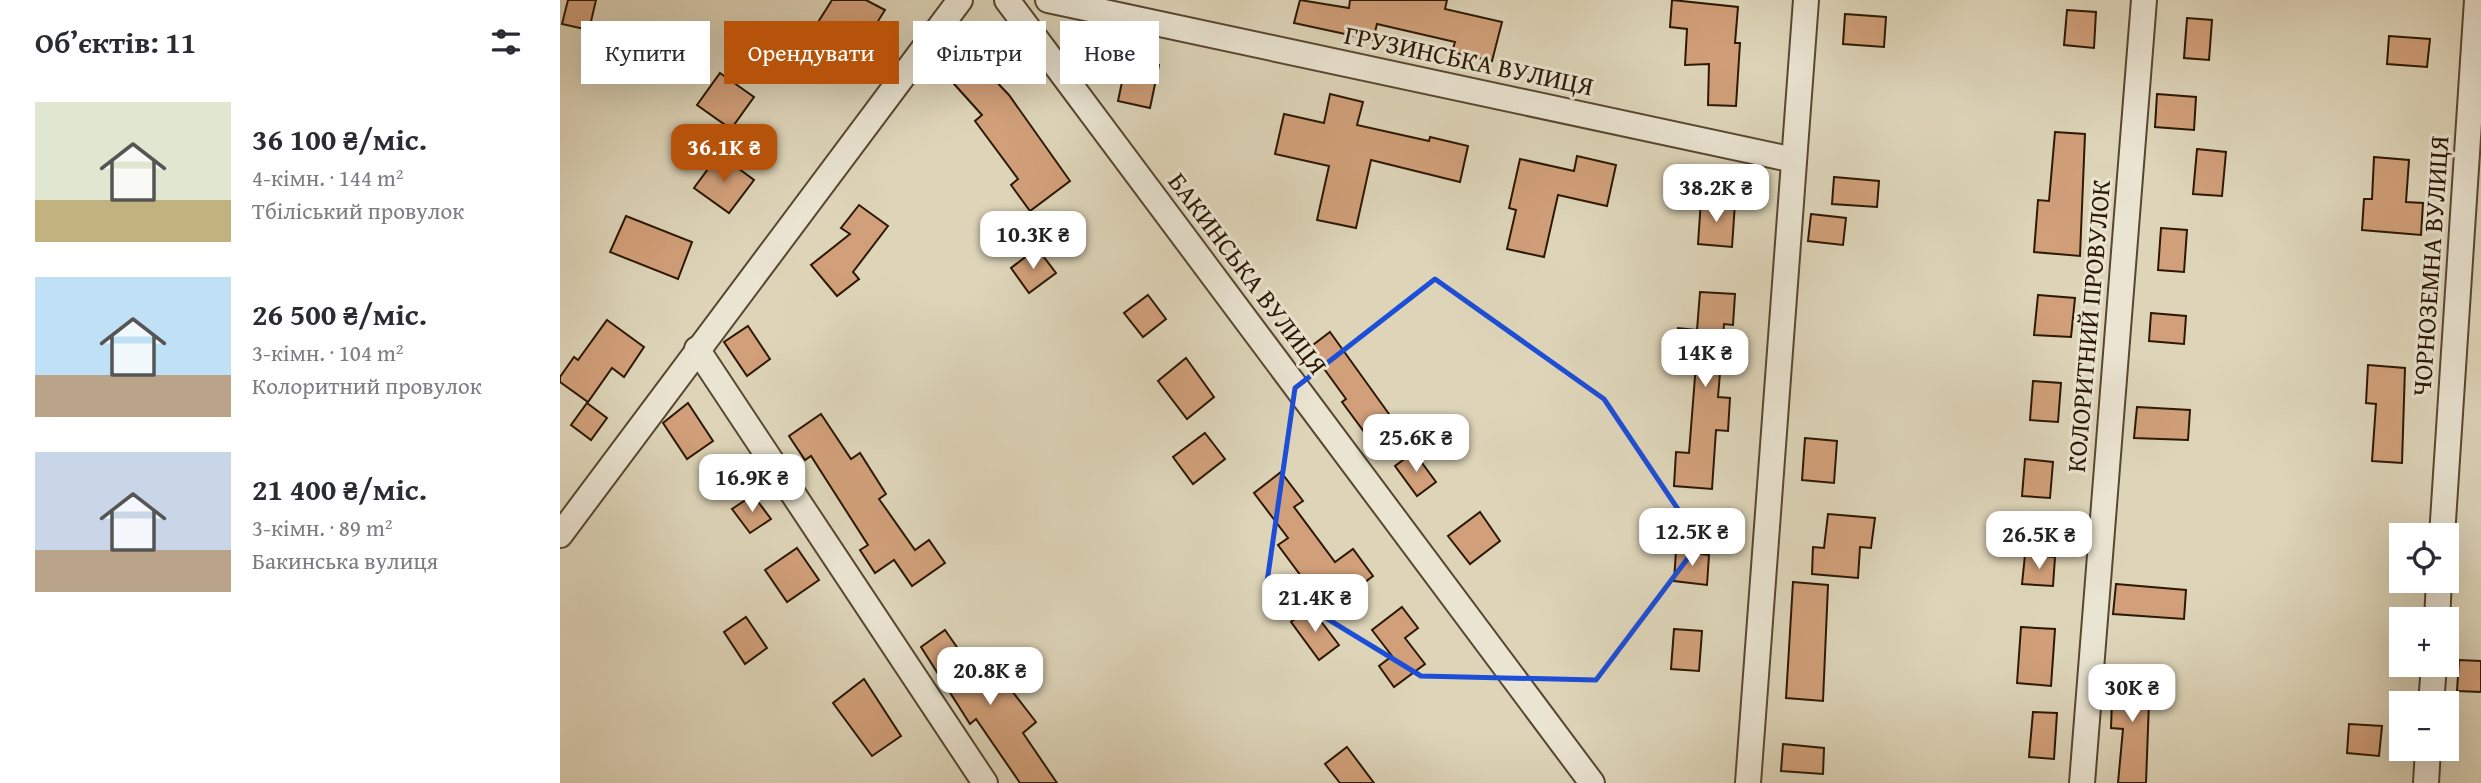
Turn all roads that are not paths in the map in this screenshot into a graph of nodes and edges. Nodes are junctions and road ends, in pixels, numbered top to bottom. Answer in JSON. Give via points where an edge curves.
{"nodes":[{"id":1,"x":960,"y":0,"type":"edge"},
{"id":2,"x":1007,"y":0,"type":"edge"},
{"id":3,"x":1048,"y":0,"type":"edge"},
{"id":4,"x":1806,"y":0,"type":"edge"},
{"id":5,"x":2144,"y":0,"type":"edge"},
{"id":6,"x":2477,"y":0,"type":"edge"},
{"id":7,"x":1794,"y":160,"type":"junction"},
{"id":8,"x":697,"y":349,"type":"junction"},
{"id":9,"x":2443,"y":523,"type":"edge"},
{"id":10,"x":560,"y":535,"type":"edge"},
{"id":11,"x":2427,"y":761,"type":"edge"},
{"id":12,"x":985,"y":783,"type":"edge"},
{"id":13,"x":1592,"y":783,"type":"edge"},
{"id":14,"x":1748,"y":783,"type":"edge"},
{"id":15,"x":2082,"y":783,"type":"edge"},
{"id":16,"x":2426,"y":783,"type":"edge"}],
"edges":[{"from":1,"to":8,"type":"street"},
{"from":2,"to":13,"type":"street","name":"БАКИНСЬКА ВУЛИЦЯ"},
{"from":3,"to":7,"type":"street","name":"ГРУЗИНСЬКА ВУЛИЦЯ"},
{"from":4,"to":7,"type":"street"},
{"from":5,"to":15,"type":"street","name":"КОЛОРИТНИЙ ПРОВУЛОК"},
{"from":6,"to":9,"type":"street","name":"ЧОРНОЗЕМНА ВУЛИЦЯ"},
{"from":7,"to":14,"type":"street"},
{"from":8,"to":10,"type":"street"},
{"from":8,"to":12,"type":"street"},
{"from":11,"to":16,"type":"street"}]}
